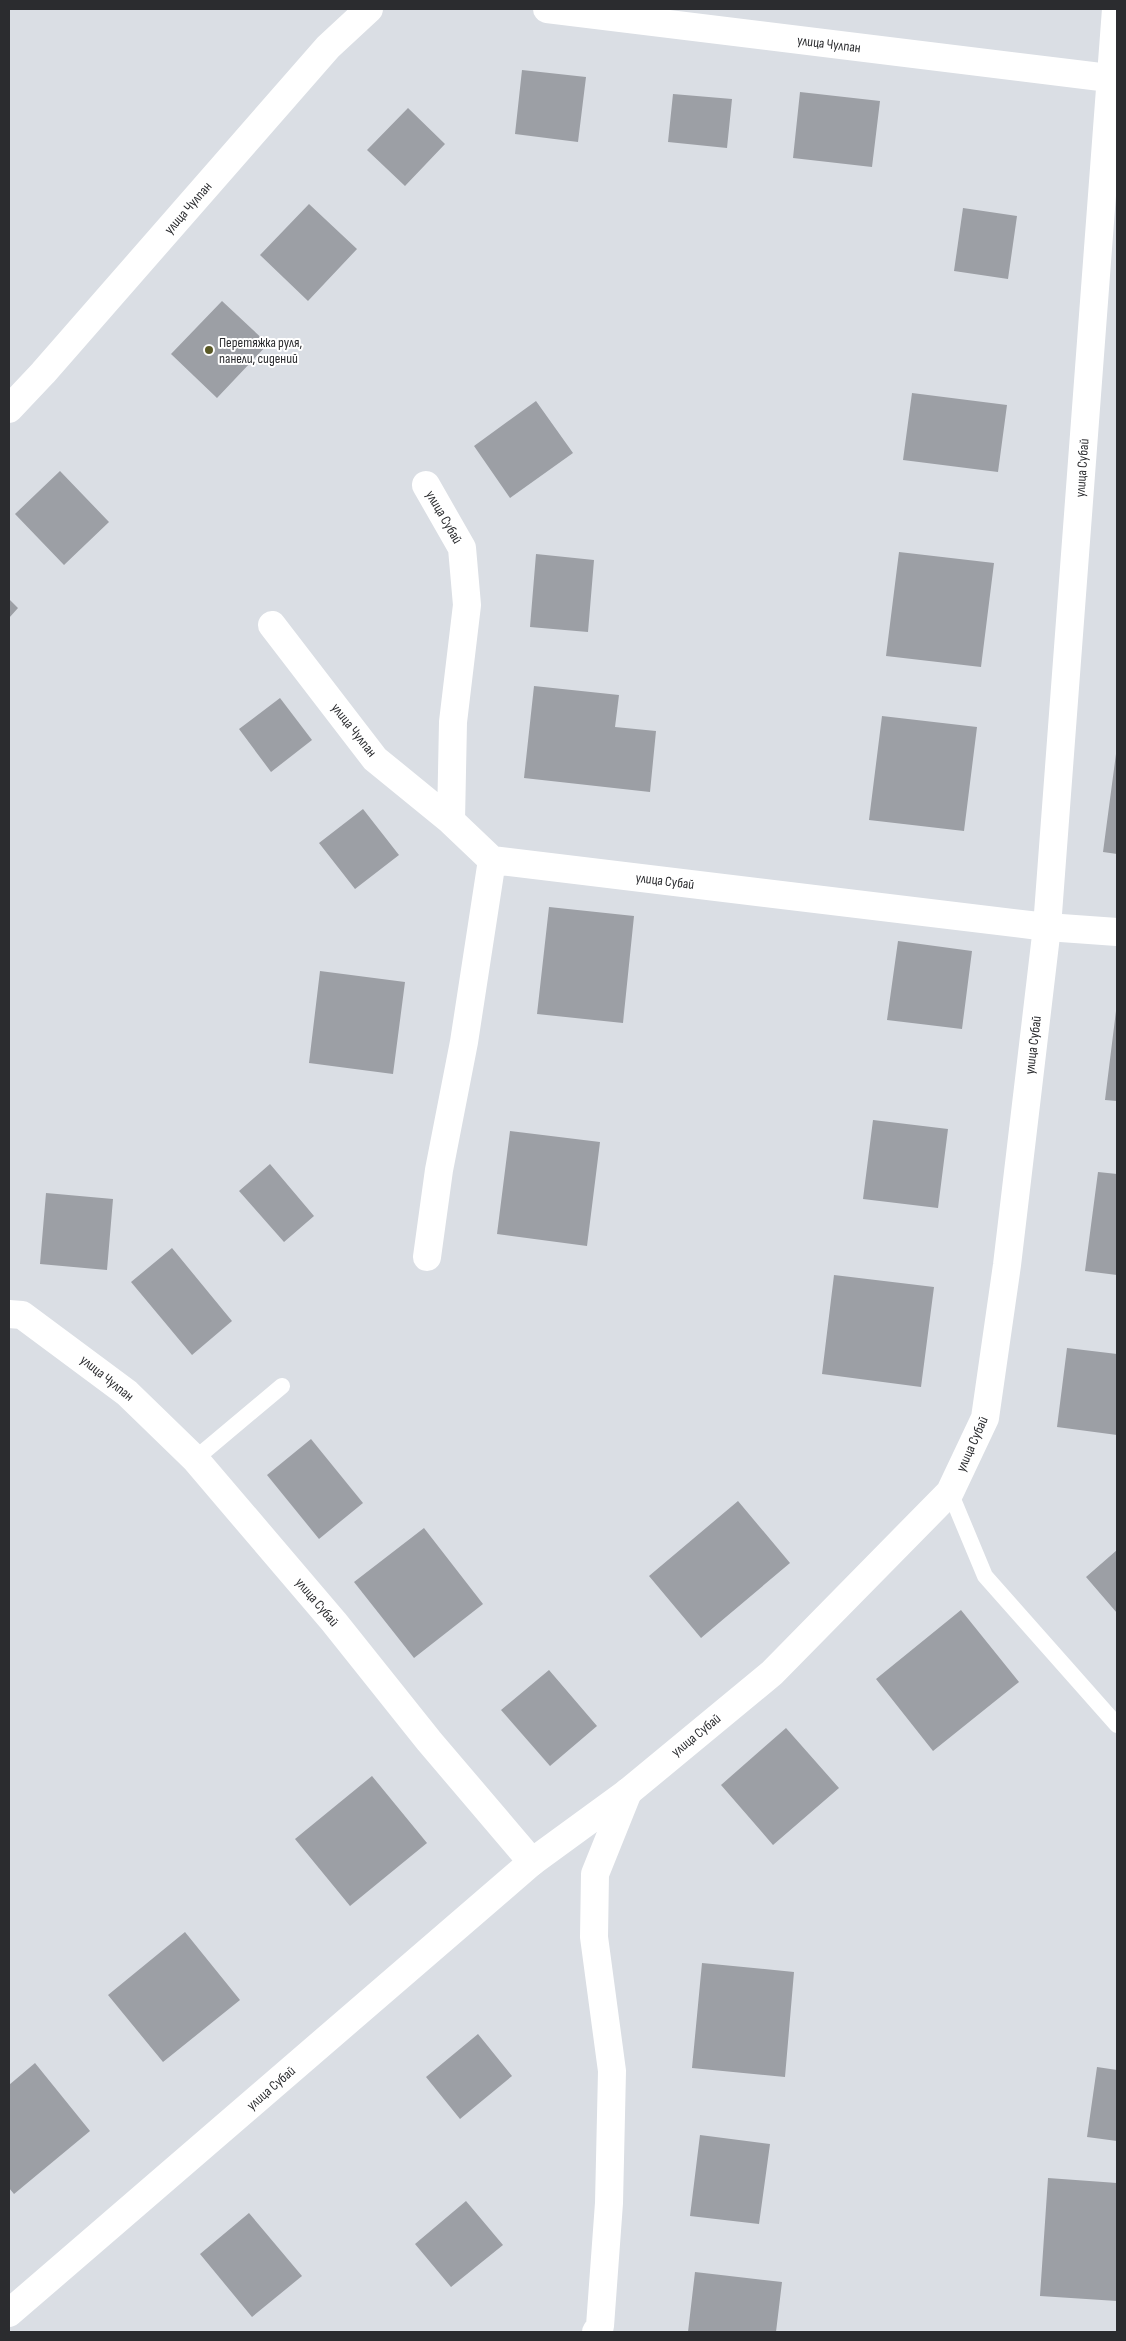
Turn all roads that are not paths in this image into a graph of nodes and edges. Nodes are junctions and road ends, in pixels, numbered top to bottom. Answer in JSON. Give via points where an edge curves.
{"nodes":[{"id":1,"x":369,"y":9,"type":"edge"},
{"id":2,"x":547,"y":9,"type":"edge"},
{"id":3,"x":1116,"y":9,"type":"edge"},
{"id":4,"x":1114,"y":79,"type":"edge"},
{"id":5,"x":9,"y":409,"type":"edge"},
{"id":6,"x":426,"y":485,"type":"dead end"},
{"id":7,"x":272,"y":625,"type":"dead end"},
{"id":8,"x":451,"y":821,"type":"junction"},
{"id":9,"x":492,"y":860,"type":"junction"},
{"id":10,"x":1047,"y":927,"type":"junction"},
{"id":11,"x":1117,"y":932,"type":"edge"},
{"id":12,"x":427,"y":1257,"type":"dead end"},
{"id":13,"x":9,"y":1314,"type":"edge"},
{"id":14,"x":282,"y":1386,"type":"dead end"},
{"id":15,"x":195,"y":1459,"type":"junction"},
{"id":16,"x":950,"y":1492,"type":"junction"},
{"id":17,"x":1117,"y":1725,"type":"edge"},
{"id":18,"x":628,"y":1792,"type":"junction"},
{"id":19,"x":532,"y":1862,"type":"junction"},
{"id":20,"x":9,"y":2313,"type":"edge"},
{"id":21,"x":596,"y":2332,"type":"edge"}],
"edges":[{"from":1,"to":5,"type":"street","name":"улица Чулпан","via":[[328,47]]},
{"from":2,"to":4,"type":"street","name":"улица Чулпан"},
{"from":3,"to":4,"type":"street","name":"улица Субай"},
{"from":4,"to":10,"type":"street","name":"улица Субай"},
{"from":6,"to":8,"type":"street","name":"улица Субай","via":[[462,548],[467,605],[453,722]]},
{"from":7,"to":8,"type":"street","name":"улица Чулпан","via":[[375,759]]},
{"from":8,"to":9,"type":"street"},
{"from":9,"to":10,"type":"street","name":"улица Субай"},
{"from":9,"to":12,"type":"street"},
{"from":10,"to":11,"type":"street"},
{"from":10,"to":16,"type":"street","name":"улица Субай","via":[[1007,1266],[985,1418]]},
{"from":13,"to":15,"type":"street","name":"улица Чулпан","via":[[22,1316],[127,1393]]},
{"from":14,"to":15,"type":"lane"},
{"from":15,"to":19,"type":"street","name":"улица Субай"},
{"from":16,"to":17,"type":"lane","via":[[985,1576]]},
{"from":16,"to":18,"type":"street","name":"улица Субай","via":[[772,1673]]},
{"from":18,"to":19,"type":"street","name":"улица Субай"},
{"from":18,"to":21,"type":"street","name":"улица Субай","via":[[595,1874],[594,1937],[612,2071],[609,2203],[600,2326]]},
{"from":19,"to":20,"type":"street","name":"улица Субай"}]}
